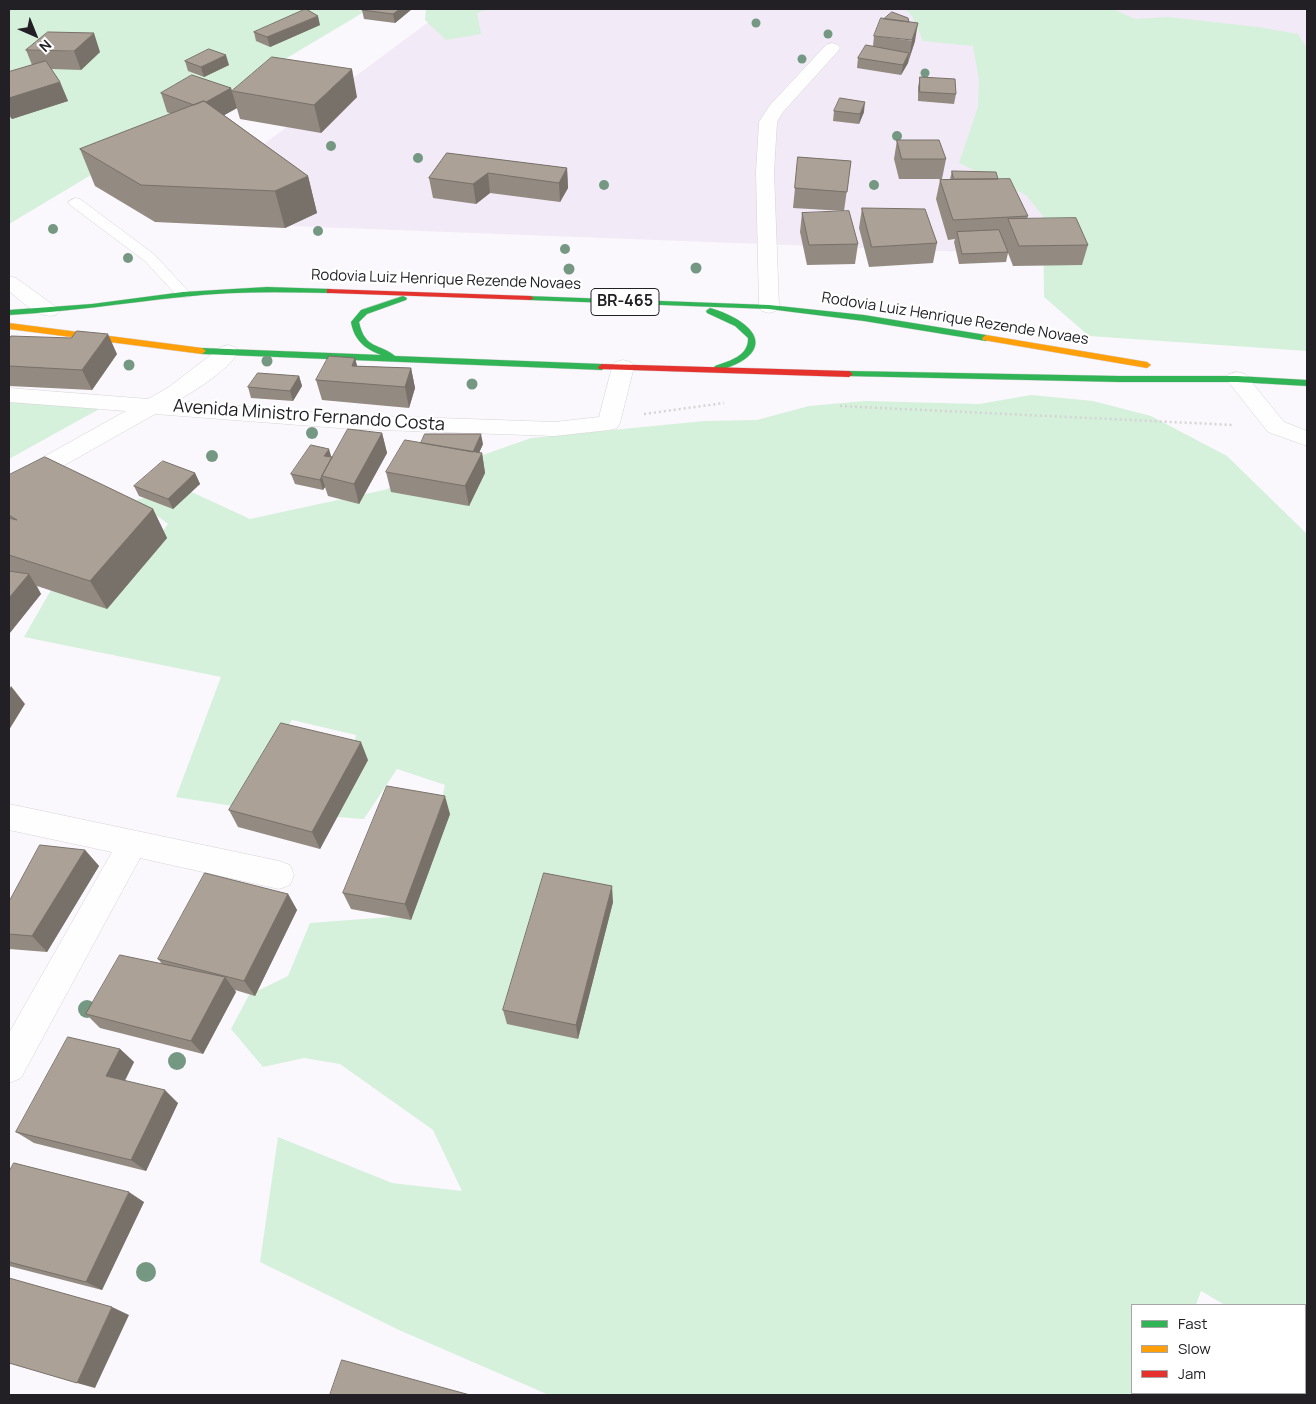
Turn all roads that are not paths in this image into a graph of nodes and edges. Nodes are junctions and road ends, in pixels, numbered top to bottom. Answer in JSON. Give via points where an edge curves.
{"nodes":[{"id":1,"x":832,"y":48,"type":"dead end"},
{"id":2,"x":75,"y":202,"type":"dead end"},
{"id":3,"x":9,"y":282,"type":"edge"},
{"id":4,"x":183,"y":294,"type":"junction"},
{"id":5,"x":414,"y":294,"type":"junction"},
{"id":6,"x":692,"y":306,"type":"junction"},
{"id":7,"x":769,"y":307,"type":"junction"},
{"id":8,"x":49,"y":311,"type":"junction"},
{"id":9,"x":9,"y":313,"type":"edge"},
{"id":10,"x":9,"y":326,"type":"edge"},
{"id":11,"x":228,"y":352,"type":"junction"},
{"id":12,"x":402,"y":359,"type":"junction"},
{"id":13,"x":623,"y":367,"type":"junction"},
{"id":14,"x":696,"y":371,"type":"junction"},
{"id":15,"x":1237,"y":379,"type":"junction"},
{"id":16,"x":1307,"y":384,"type":"edge"},
{"id":17,"x":9,"y":395,"type":"edge"},
{"id":18,"x":155,"y":405,"type":"junction"},
{"id":19,"x":1307,"y":439,"type":"edge"},
{"id":20,"x":9,"y":486,"type":"edge"},
{"id":21,"x":9,"y":817,"type":"edge"},
{"id":22,"x":133,"y":843,"type":"junction"},
{"id":23,"x":279,"y":875,"type":"dead end"},
{"id":24,"x":9,"y":1066,"type":"edge"}],
"edges":[{"from":1,"to":7,"type":"street","via":[[768,122],[765,172]]},
{"from":2,"to":4,"type":"lane","via":[[150,258]]},
{"from":3,"to":8,"type":"street"},
{"from":4,"to":5,"type":"highway","name":"Rodovia Luiz Henrique Rezende Novaes","number":"BR-465","via":[[267,289]]},
{"from":4,"to":8,"type":"highway","name":"Rodovia Luiz Henrique Rezende Novaes","number":"BR-465"},
{"from":5,"to":6,"type":"highway","name":"Rodovia Luiz Henrique Rezende Novaes","number":"BR-465"},
{"from":5,"to":12,"type":"highway","via":[[364,312],[355,322],[355,332],[367,346]]},
{"from":6,"to":7,"type":"highway","name":"Rodovia Luiz Henrique Rezende Novaes","number":"BR-465"},
{"from":6,"to":14,"type":"highway","via":[[726,316],[750,332],[754,342],[750,352],[738,361]]},
{"from":7,"to":15,"type":"highway","name":"Rodovia Luiz Henrique Rezende Novaes","number":"BR-465","via":[[895,321],[1049,350]]},
{"from":8,"to":9,"type":"highway","name":"Rodovia Luiz Henrique Rezende Novaes","number":"BR-465"},
{"from":10,"to":11,"type":"highway","name":"Rodovia Luiz Henrique Rezende Novaes","number":"BR-465","via":[[198,351]]},
{"from":11,"to":12,"type":"highway","name":"Rodovia Luiz Henrique Rezende Novaes","number":"BR-465"},
{"from":11,"to":18,"type":"street","via":[[194,381]]},
{"from":12,"to":13,"type":"highway","name":"Rodovia Luiz Henrique Rezende Novaes","number":"BR-465"},
{"from":13,"to":14,"type":"highway","name":"Rodovia Luiz Henrique Rezende Novaes","number":"BR-465"},
{"from":13,"to":18,"type":"street","name":"Avenida Ministro Fernando Costa","via":[[609,423],[555,429],[389,424]]},
{"from":14,"to":15,"type":"highway","name":"Rodovia Luiz Henrique Rezende Novaes","number":"BR-465"},
{"from":15,"to":16,"type":"highway","name":"Rodovia Luiz Henrique Rezende Novaes","number":"BR-465"},
{"from":15,"to":19,"type":"street","via":[[1276,426]]},
{"from":17,"to":18,"type":"street","name":"Avenida Ministro Fernando Costa"},
{"from":18,"to":20,"type":"street"},
{"from":21,"to":22,"type":"street"},
{"from":22,"to":23,"type":"street"},
{"from":22,"to":24,"type":"street"}]}
